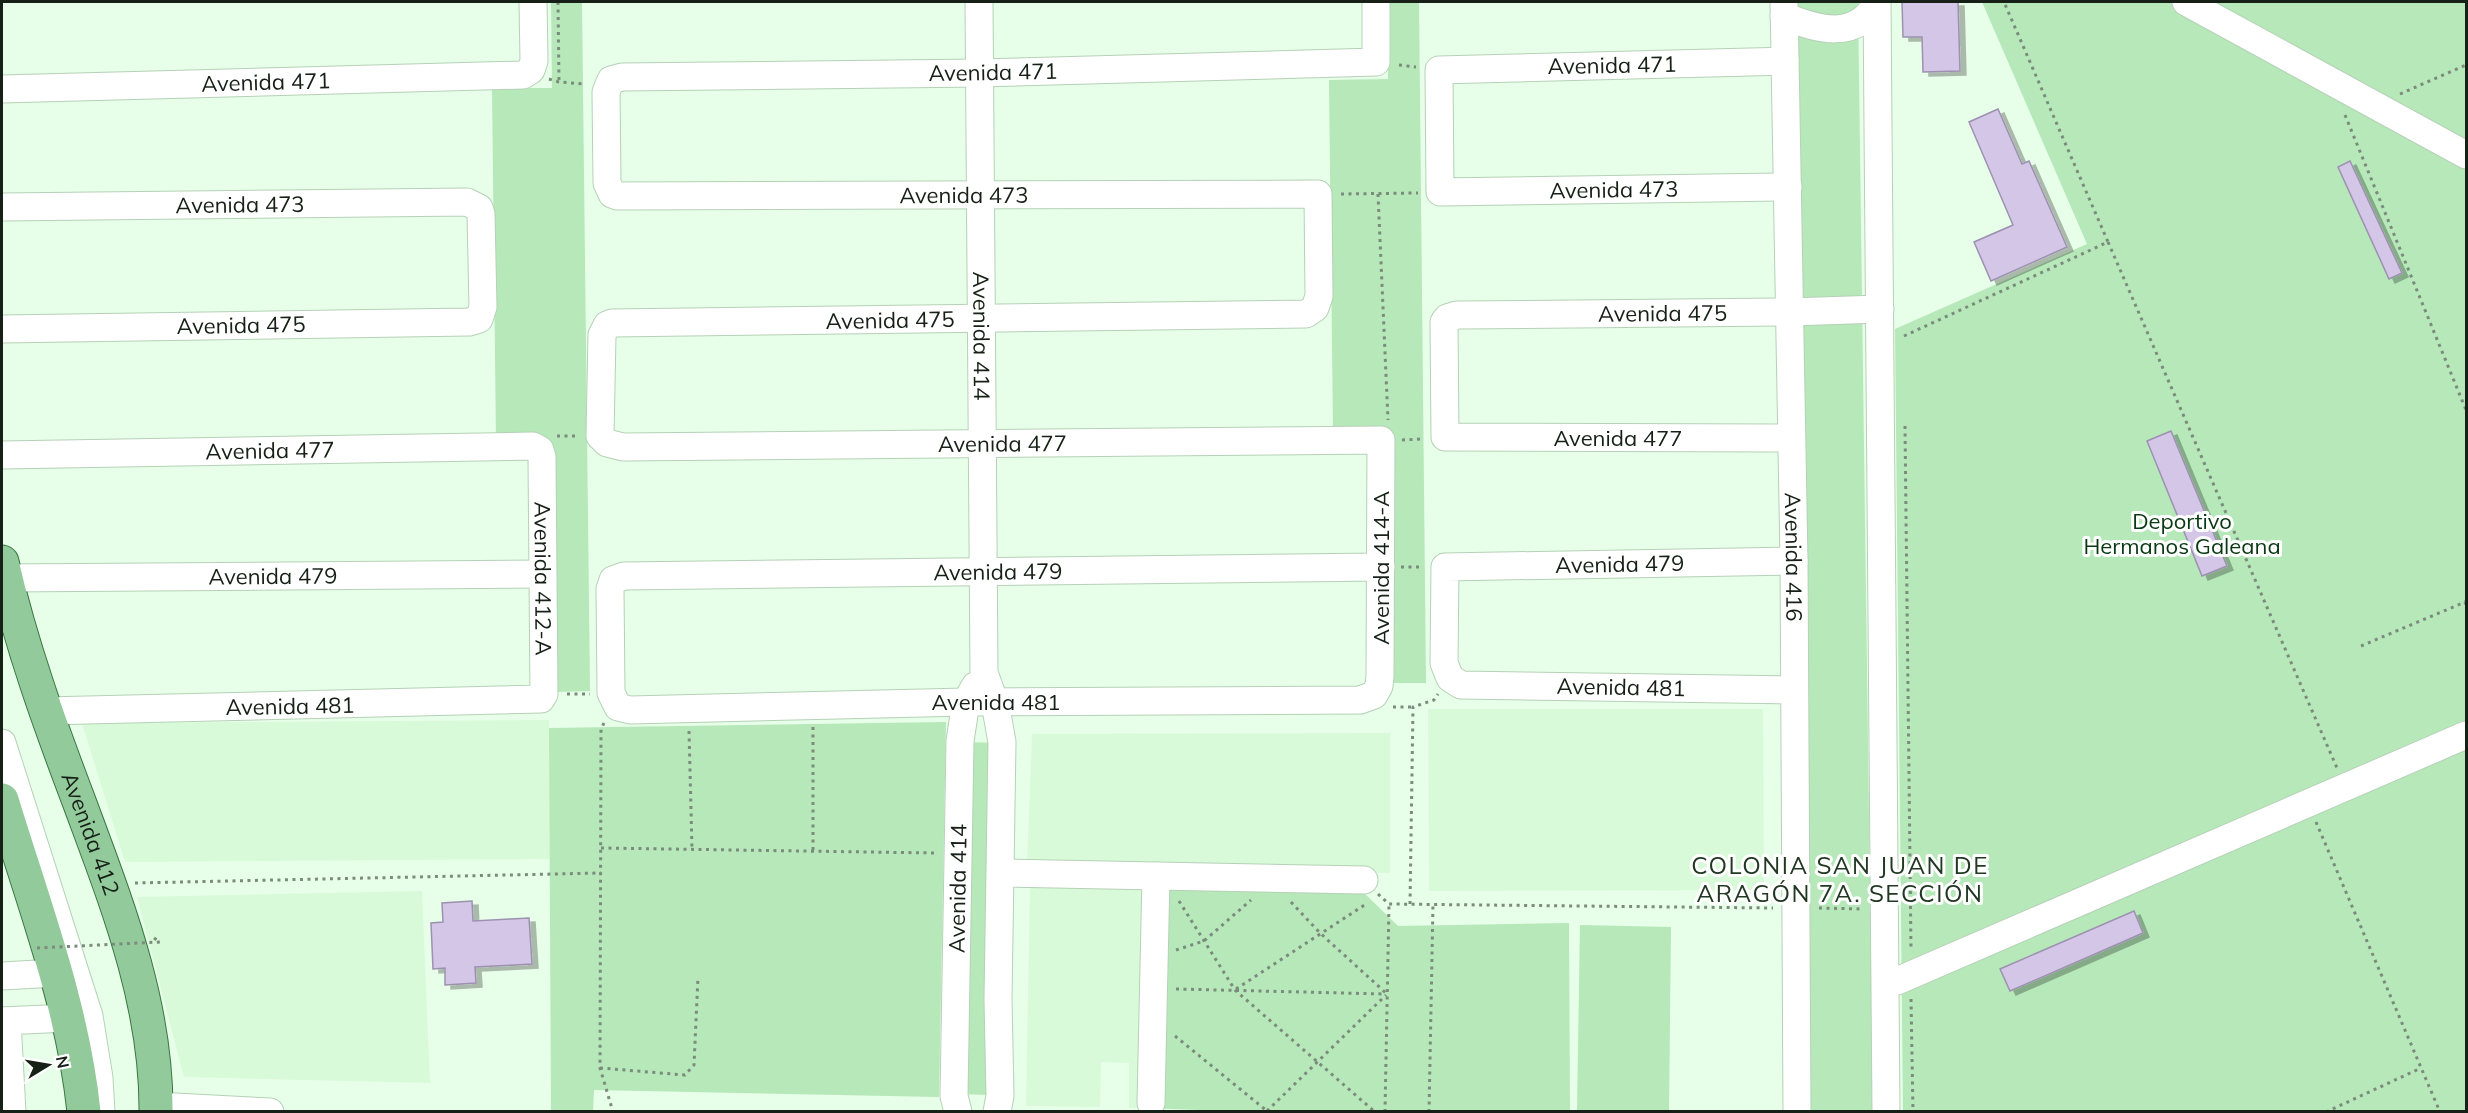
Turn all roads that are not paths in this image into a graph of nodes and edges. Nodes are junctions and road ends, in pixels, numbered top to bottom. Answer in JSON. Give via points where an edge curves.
{"nodes":[{"id":1,"x":533,"y":2,"type":"edge"},
{"id":2,"x":979,"y":2,"type":"edge"},
{"id":3,"x":1376,"y":2,"type":"edge"},
{"id":4,"x":1877,"y":2,"type":"edge"},
{"id":5,"x":2186,"y":2,"type":"edge"},
{"id":6,"x":1784,"y":9,"type":"edge"},
{"id":7,"x":1785,"y":61,"type":"junction"},
{"id":8,"x":980,"y":73,"type":"junction"},
{"id":9,"x":2,"y":89,"type":"edge"},
{"id":10,"x":2466,"y":155,"type":"edge"},
{"id":11,"x":1788,"y":187,"type":"junction"},
{"id":12,"x":1440,"y":192,"type":"joint"},
{"id":13,"x":612,"y":194,"type":"joint"},
{"id":14,"x":981,"y":197,"type":"junction"},
{"id":15,"x":2,"y":207,"type":"edge"},
{"id":16,"x":1315,"y":308,"type":"joint"},
{"id":17,"x":1880,"y":309,"type":"junction"},
{"id":18,"x":1790,"y":312,"type":"junction"},
{"id":19,"x":480,"y":319,"type":"joint"},
{"id":20,"x":982,"y":319,"type":"junction"},
{"id":21,"x":2,"y":329,"type":"edge"},
{"id":22,"x":1445,"y":438,"type":"joint"},
{"id":23,"x":1790,"y":438,"type":"junction"},
{"id":24,"x":1385,"y":440,"type":"joint"},
{"id":25,"x":612,"y":441,"type":"joint"},
{"id":26,"x":983,"y":443,"type":"junction"},
{"id":27,"x":540,"y":450,"type":"joint"},
{"id":28,"x":2,"y":455,"type":"edge"},
{"id":29,"x":1794,"y":561,"type":"junction"},
{"id":30,"x":1381,"y":567,"type":"junction"},
{"id":31,"x":3,"y":570,"type":"edge"},
{"id":32,"x":985,"y":571,"type":"junction"},
{"id":33,"x":542,"y":574,"type":"junction"},
{"id":34,"x":984,"y":672,"type":"junction"},
{"id":35,"x":1450,"y":678,"type":"joint"},
{"id":36,"x":1794,"y":690,"type":"junction"},
{"id":37,"x":1374,"y":695,"type":"joint"},
{"id":38,"x":539,"y":697,"type":"joint"},
{"id":39,"x":615,"y":700,"type":"joint"},
{"id":40,"x":966,"y":702,"type":"junction"},
{"id":41,"x":995,"y":703,"type":"junction"},
{"id":42,"x":45,"y":711,"type":"junction"},
{"id":43,"x":2466,"y":735,"type":"edge"},
{"id":44,"x":2,"y":743,"type":"edge"},
{"id":45,"x":2,"y":800,"type":"edge"},
{"id":46,"x":1000,"y":873,"type":"junction"},
{"id":47,"x":1160,"y":876,"type":"junction"},
{"id":48,"x":1371,"y":888,"type":"road end"},
{"id":49,"x":46,"y":961,"type":"junction"},
{"id":50,"x":2,"y":976,"type":"edge"},
{"id":51,"x":1904,"y":978,"type":"road end"},
{"id":52,"x":68,"y":1018,"type":"junction"},
{"id":53,"x":4,"y":1021,"type":"edge"},
{"id":54,"x":1150,"y":1103,"type":"dead end"},
{"id":55,"x":156,"y":1109,"type":"edge"},
{"id":56,"x":12,"y":1112,"type":"edge"},
{"id":57,"x":84,"y":1112,"type":"edge"},
{"id":58,"x":101,"y":1112,"type":"edge"},
{"id":59,"x":270,"y":1112,"type":"edge"},
{"id":60,"x":958,"y":1112,"type":"edge"},
{"id":61,"x":996,"y":1112,"type":"edge"},
{"id":62,"x":1797,"y":1112,"type":"edge"},
{"id":63,"x":1886,"y":1112,"type":"edge"}],
"edges":[{"from":1,"to":9,"type":"street","name":"Avenida 471","via":[[534,61],[531,70],[523,75]]},
{"from":2,"to":8,"type":"street","name":"Avenida 414"},
{"from":3,"to":8,"type":"street","name":"Avenida 471","via":[[1376,62]]},
{"from":4,"to":6,"type":"street","via":[[1870,17],[1830,30],[1809,27]]},
{"from":4,"to":17,"type":"street"},
{"from":5,"to":10,"type":"street"},
{"from":6,"to":7,"type":"street","name":"Avenida 416"},
{"from":7,"to":11,"type":"street","name":"Avenida 416"},
{"from":7,"to":12,"type":"street","name":"Avenida 471","via":[[1439,70]]},
{"from":8,"to":13,"type":"street","name":"Avenida 471","via":[[622,77],[609,83],[607,183]]},
{"from":8,"to":14,"type":"street","name":"Avenida 414"},
{"from":11,"to":12,"type":"street","name":"Avenida 473"},
{"from":11,"to":18,"type":"street","name":"Avenida 416"},
{"from":13,"to":14,"type":"street","name":"Avenida 473"},
{"from":14,"to":16,"type":"street","name":"Avenida 473","via":[[1318,194],[1319,296]]},
{"from":14,"to":20,"type":"street","name":"Avenida 414"},
{"from":15,"to":19,"type":"street","name":"Avenida 473","via":[[467,202],[479,208],[482,221]]},
{"from":16,"to":20,"type":"street","name":"Avenida 475","via":[[1306,314]]},
{"from":17,"to":18,"type":"street","name":"Avenida 475"},
{"from":17,"to":63,"type":"street"},
{"from":18,"to":22,"type":"street","name":"Avenida 475","via":[[1446,318]]},
{"from":18,"to":23,"type":"street","name":"Avenida 416"},
{"from":19,"to":21,"type":"street","name":"Avenida 475"},
{"from":20,"to":25,"type":"street","name":"Avenida 475","via":[[607,325],[602,335]]},
{"from":20,"to":26,"type":"street","name":"Avenida 414"},
{"from":22,"to":23,"type":"street","name":"Avenida 477"},
{"from":23,"to":29,"type":"street","name":"Avenida 416"},
{"from":24,"to":26,"type":"street","name":"Avenida 477"},
{"from":24,"to":30,"type":"street","name":"Avenida 414-A"},
{"from":25,"to":26,"type":"street","name":"Avenida 477"},
{"from":26,"to":32,"type":"street","name":"Avenida 414"},
{"from":27,"to":28,"type":"street","name":"Avenida 477","via":[[533,446]]},
{"from":27,"to":33,"type":"street","name":"Avenida 412-A"},
{"from":29,"to":35,"type":"street","name":"Avenida 479","via":[[1444,567],[1444,663]]},
{"from":29,"to":36,"type":"street","name":"Avenida 416"},
{"from":30,"to":32,"type":"street","name":"Avenida 479"},
{"from":30,"to":37,"type":"street","name":"Avenida 414-A","via":[[1380,676]]},
{"from":31,"to":33,"type":"street","name":"Avenida 479"},
{"from":31,"to":42,"type":"main road","name":"Avenida 412"},
{"from":32,"to":34,"type":"street","name":"Avenida 414"},
{"from":32,"to":39,"type":"street","name":"Avenida 479","via":[[624,576],[614,580],[610,589]]},
{"from":33,"to":38,"type":"street","name":"Avenida 412-A"},
{"from":34,"to":40,"type":"street","name":"Avenida 414"},
{"from":34,"to":41,"type":"street","name":"Avenida 414"},
{"from":35,"to":36,"type":"street","name":"Avenida 481","via":[[1461,685]]},
{"from":36,"to":62,"type":"street","name":"Avenida 416"},
{"from":37,"to":41,"type":"street","name":"Avenida 481","via":[[1360,700]]},
{"from":38,"to":42,"type":"street","name":"Avenida 481"},
{"from":39,"to":40,"type":"street","name":"Avenida 481","via":[[630,710]]},
{"from":40,"to":41,"type":"street","name":"Avenida 481"},
{"from":40,"to":60,"type":"street","name":"Avenida 414","via":[[960,741],[957,853],[954,1096]]},
{"from":41,"to":46,"type":"street","name":"Avenida 414","via":[[1002,742]]},
{"from":42,"to":55,"type":"main road","name":"Avenida 412","via":[[134,960],[152,1044]]},
{"from":43,"to":51,"type":"street"},
{"from":44,"to":58,"type":"street","via":[[89,1016]]},
{"from":45,"to":49,"type":"main road"},
{"from":46,"to":47,"type":"street"},
{"from":46,"to":61,"type":"street","name":"Avenida 414","via":[[1000,1095]]},
{"from":47,"to":48,"type":"street","via":[[1276,878]]},
{"from":47,"to":54,"type":"street"},
{"from":49,"to":50,"type":"street"},
{"from":49,"to":52,"type":"main road"},
{"from":52,"to":53,"type":"street"},
{"from":52,"to":57,"type":"main road"},
{"from":53,"to":56,"type":"street"},
{"from":55,"to":59,"type":"street"}]}
